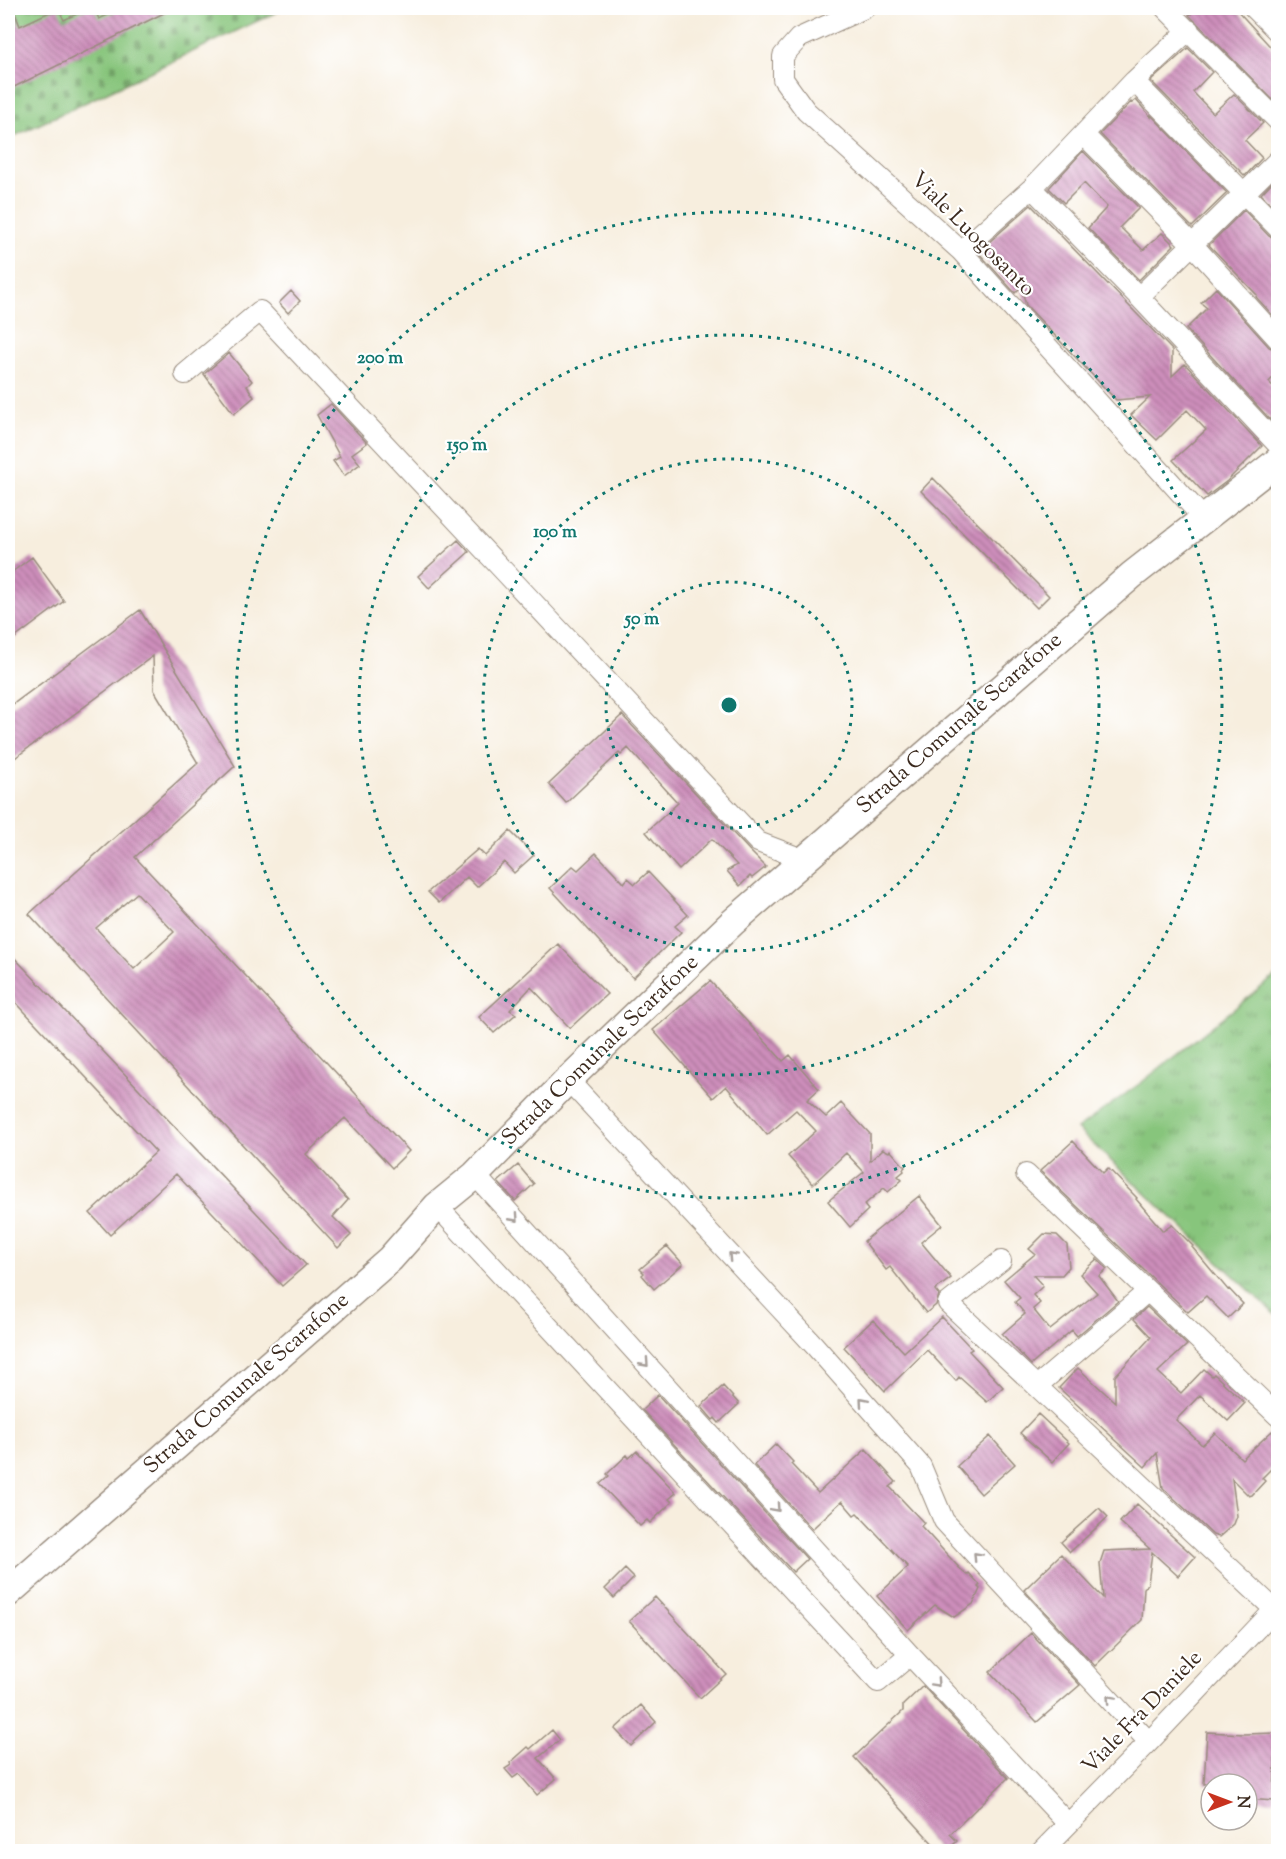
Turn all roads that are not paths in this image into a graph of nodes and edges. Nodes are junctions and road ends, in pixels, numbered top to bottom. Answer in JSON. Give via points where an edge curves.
{"nodes":[{"id":1,"x":865,"y":8,"type":"edge"},
{"id":2,"x":1165,"y":8,"type":"edge"},
{"id":3,"x":1254,"y":8,"type":"edge"},
{"id":4,"x":1189,"y":30,"type":"junction"},
{"id":5,"x":1278,"y":32,"type":"edge"},
{"id":6,"x":1134,"y":81,"type":"junction"},
{"id":7,"x":1278,"y":121,"type":"edge"},
{"id":8,"x":1084,"y":135,"type":"junction"},
{"id":9,"x":1278,"y":160,"type":"edge"},
{"id":10,"x":1032,"y":188,"type":"junction"},
{"id":11,"x":1244,"y":193,"type":"junction"},
{"id":12,"x":1278,"y":228,"type":"edge"},
{"id":13,"x":1192,"y":244,"type":"junction"},
{"id":14,"x":961,"y":251,"type":"junction"},
{"id":15,"x":1139,"y":297,"type":"junction"},
{"id":16,"x":1278,"y":339,"type":"edge"},
{"id":17,"x":185,"y":374,"type":"dead end"},
{"id":18,"x":1278,"y":445,"type":"edge"},
{"id":19,"x":1278,"y":461,"type":"edge"},
{"id":20,"x":1204,"y":519,"type":"junction"},
{"id":21,"x":805,"y":860,"type":"junction"},
{"id":22,"x":568,"y":1080,"type":"junction"},
{"id":23,"x":1026,"y":1174,"type":"dead end"},
{"id":24,"x":475,"y":1175,"type":"junction"},
{"id":25,"x":437,"y":1206,"type":"junction"},
{"id":26,"x":1001,"y":1261,"type":"dead end"},
{"id":27,"x":1148,"y":1291,"type":"junction"},
{"id":28,"x":1037,"y":1386,"type":"junction"},
{"id":29,"x":1278,"y":1416,"type":"edge"},
{"id":30,"x":8,"y":1593,"type":"edge"},
{"id":31,"x":1277,"y":1608,"type":"edge"},
{"id":32,"x":910,"y":1655,"type":"junction"},
{"id":33,"x":1149,"y":1742,"type":"junction"},
{"id":34,"x":1068,"y":1824,"type":"junction"},
{"id":35,"x":1041,"y":1851,"type":"edge"}],
"edges":[{"from":1,"to":14,"type":"street","name":"Viale Luogosanto","via":[[799,38],[783,56],[783,79],[806,111]]},
{"from":2,"to":4,"type":"street"},
{"from":3,"to":5,"type":"street"},
{"from":4,"to":6,"type":"street"},
{"from":4,"to":7,"type":"street"},
{"from":6,"to":8,"type":"street"},
{"from":6,"to":11,"type":"street"},
{"from":8,"to":10,"type":"street"},
{"from":8,"to":13,"type":"street"},
{"from":9,"to":11,"type":"street"},
{"from":10,"to":14,"type":"street"},
{"from":10,"to":15,"type":"street"},
{"from":11,"to":12,"type":"street"},
{"from":11,"to":13,"type":"street"},
{"from":13,"to":15,"type":"street"},
{"from":13,"to":16,"type":"street"},
{"from":14,"to":20,"type":"street","name":"Viale Luogosanto"},
{"from":15,"to":18,"type":"street"},
{"from":17,"to":21,"type":"street","via":[[261,311],[758,842]]},
{"from":19,"to":20,"type":"street","name":"Strada Comunale Scarafone"},
{"from":20,"to":21,"type":"street","name":"Strada Comunale Scarafone","via":[[1132,575]]},
{"from":21,"to":22,"type":"street","name":"Strada Comunale Scarafone","via":[[733,922]]},
{"from":22,"to":24,"type":"street","name":"Strada Comunale Scarafone"},
{"from":33,"to":22,"type":"street","one_way":true,"via":[[944,1521],[921,1466]]},
{"from":23,"to":27,"type":"street"},
{"from":24,"to":25,"type":"street","name":"Strada Comunale Scarafone"},
{"from":24,"to":32,"type":"street","one_way":true},
{"from":25,"to":30,"type":"street","name":"Strada Comunale Scarafone","via":[[390,1259]]},
{"from":25,"to":32,"type":"street","via":[[878,1682]]},
{"from":26,"to":28,"type":"street","via":[[948,1303]]},
{"from":27,"to":28,"type":"street"},
{"from":27,"to":29,"type":"street"},
{"from":28,"to":31,"type":"street"},
{"from":31,"to":33,"type":"street","name":"Viale Fra Daniele"},
{"from":32,"to":34,"type":"street","one_way":true},
{"from":33,"to":34,"type":"street","name":"Viale Fra Daniele"},
{"from":34,"to":35,"type":"street","name":"Viale Fra Daniele"}]}
